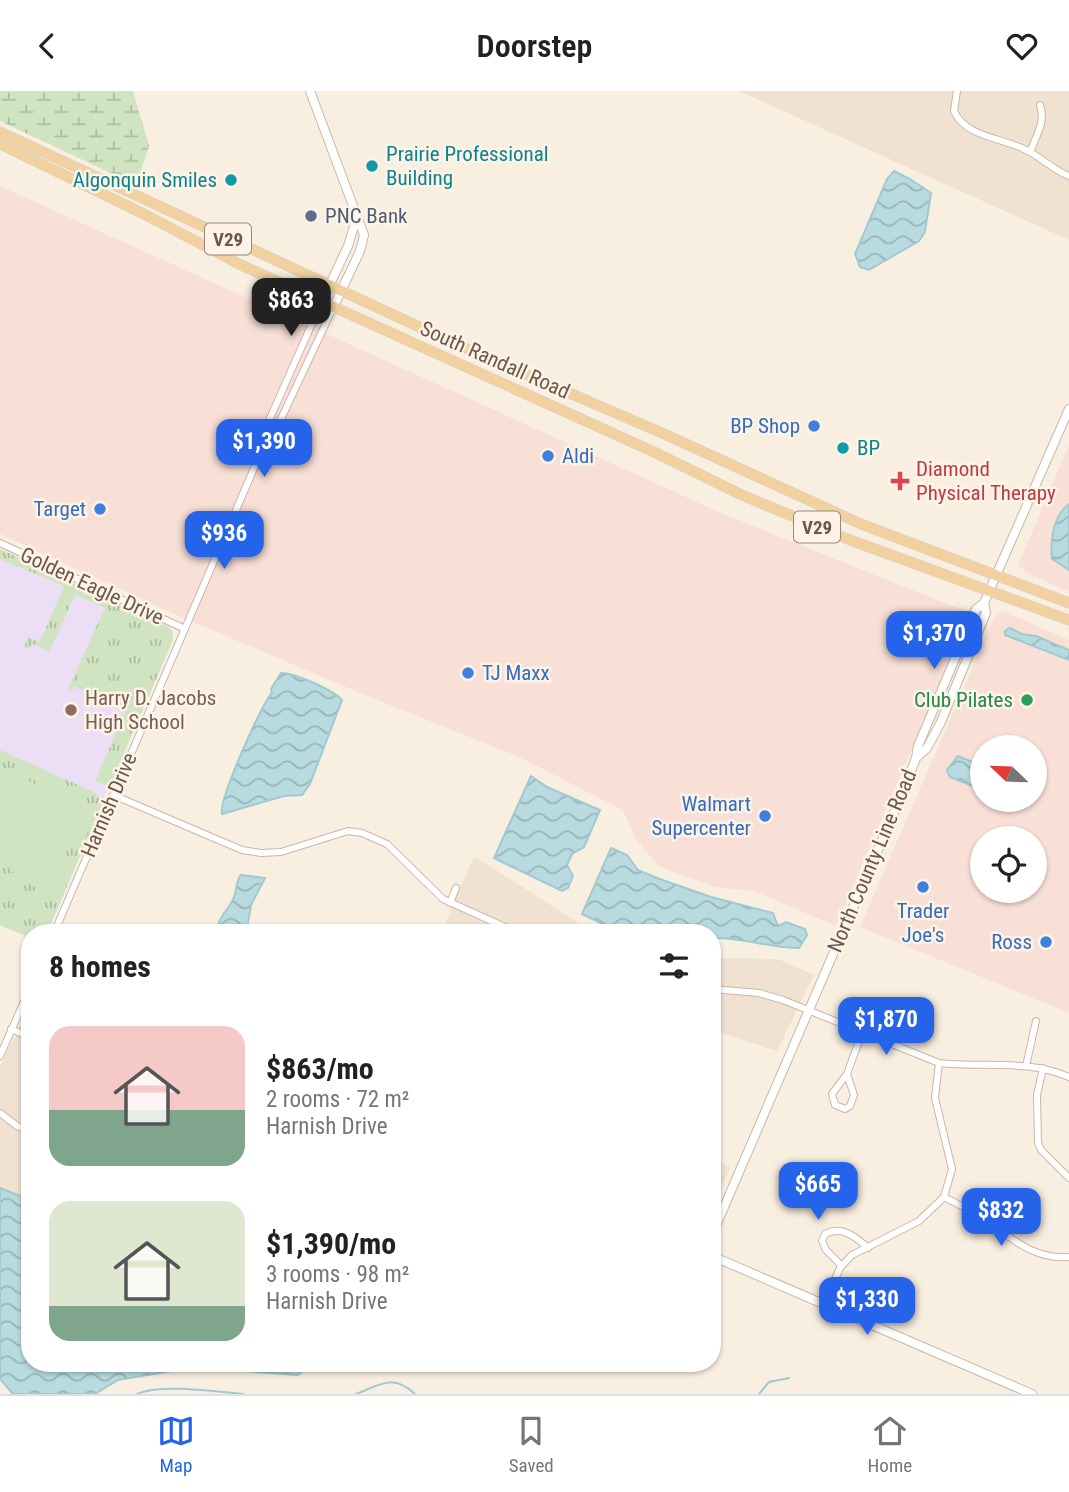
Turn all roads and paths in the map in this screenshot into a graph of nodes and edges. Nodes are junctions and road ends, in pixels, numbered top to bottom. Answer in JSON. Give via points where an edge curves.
{"nodes":[{"id":1,"x":310,"y":91,"type":"edge"},
{"id":2,"x":957,"y":91,"type":"edge"},
{"id":3,"x":1040,"y":105,"type":"dead end"},
{"id":4,"x":0,"y":132,"type":"edge"},
{"id":5,"x":0,"y":144,"type":"edge"},
{"id":6,"x":1030,"y":152,"type":"junction"},
{"id":7,"x":1069,"y":176,"type":"edge"},
{"id":8,"x":356,"y":220,"type":"junction"},
{"id":9,"x":330,"y":284,"type":"junction"},
{"id":10,"x":343,"y":290,"type":"junction"},
{"id":11,"x":322,"y":301,"type":"junction"},
{"id":12,"x":334,"y":306,"type":"junction"},
{"id":13,"x":1069,"y":409,"type":"edge"},
{"id":14,"x":264,"y":445,"type":"junction"},
{"id":15,"x":0,"y":543,"type":"edge"},
{"id":16,"x":997,"y":575,"type":"junction"},
{"id":17,"x":989,"y":592,"type":"junction"},
{"id":18,"x":1069,"y":603,"type":"edge"},
{"id":19,"x":1069,"y":620,"type":"edge"},
{"id":20,"x":185,"y":629,"type":"junction"},
{"id":21,"x":113,"y":795,"type":"junction"},
{"id":22,"x":456,"y":888,"type":"dead end"},
{"id":23,"x":450,"y":903,"type":"junction"},
{"id":24,"x":58,"y":924,"type":"edge"},
{"id":25,"x":498,"y":924,"type":"edge"},
{"id":26,"x":721,"y":990,"type":"edge"},
{"id":27,"x":21,"y":1007,"type":"edge"},
{"id":28,"x":808,"y":1009,"type":"junction"},
{"id":29,"x":1036,"y":1021,"type":"dead end"},
{"id":30,"x":11,"y":1029,"type":"junction"},
{"id":31,"x":21,"y":1033,"type":"edge"},
{"id":32,"x":862,"y":1033,"type":"junction"},
{"id":33,"x":0,"y":1056,"type":"edge"},
{"id":34,"x":939,"y":1063,"type":"junction"},
{"id":35,"x":1027,"y":1066,"type":"junction"},
{"id":36,"x":1043,"y":1068,"type":"junction"},
{"id":37,"x":847,"y":1074,"type":"junction"},
{"id":38,"x":1069,"y":1077,"type":"edge"},
{"id":39,"x":0,"y":1113,"type":"edge"},
{"id":40,"x":21,"y":1128,"type":"edge"},
{"id":41,"x":1065,"y":1167,"type":"edge"},
{"id":42,"x":1069,"y":1178,"type":"edge"},
{"id":43,"x":944,"y":1196,"type":"junction"},
{"id":44,"x":721,"y":1214,"type":"edge"},
{"id":45,"x":868,"y":1248,"type":"junction"},
{"id":46,"x":1069,"y":1257,"type":"edge"},
{"id":47,"x":721,"y":1260,"type":"edge"},
{"id":48,"x":842,"y":1266,"type":"junction"},
{"id":49,"x":824,"y":1303,"type":"junction"},
{"id":50,"x":1032,"y":1394,"type":"edge"}],
"edges":[{"from":1,"to":8,"type":"street","name":"Harnish Drive"},
{"from":2,"to":6,"type":"street","via":[[954,111],[960,120],[974,131]]},
{"from":3,"to":6,"type":"street","via":[[1042,122]]},
{"from":4,"to":9,"type":"main road","name":"South Randall Road","number":"V29"},
{"from":5,"to":11,"type":"main road","name":"South Randall Road","number":"V29"},
{"from":6,"to":7,"type":"street"},
{"from":8,"to":9,"type":"street","name":"Harnish Drive"},
{"from":8,"to":10,"type":"street","name":"Harnish Drive","via":[[363,242]]},
{"from":9,"to":10,"type":"main road","name":"South Randall Road","number":"V29"},
{"from":9,"to":11,"type":"street","name":"Harnish Drive"},
{"from":10,"to":12,"type":"street","name":"Harnish Drive"},
{"from":10,"to":16,"type":"main road","name":"South Randall Road","number":"V29","via":[[860,524]]},
{"from":11,"to":12,"type":"main road","name":"South Randall Road","number":"V29"},
{"from":11,"to":14,"type":"street","name":"Harnish Drive","via":[[263,434]]},
{"from":12,"to":14,"type":"street","name":"Harnish Drive","via":[[272,438]]},
{"from":12,"to":17,"type":"main road","name":"South Randall Road","number":"V29","via":[[744,496]]},
{"from":13,"to":16,"type":"street","name":"North County Line Road"},
{"from":14,"to":20,"type":"street","name":"Harnish Drive"},
{"from":15,"to":20,"type":"street","name":"Golden Eagle Drive"},
{"from":16,"to":17,"type":"street","name":"North County Line Road"},
{"from":16,"to":18,"type":"main road","name":"South Randall Road"},
{"from":17,"to":19,"type":"main road","name":"South Randall Road"},
{"from":17,"to":28,"type":"street","name":"North County Line Road","via":[[986,613],[941,722],[916,758]]},
{"from":20,"to":21,"type":"street","name":"Harnish Drive"},
{"from":21,"to":23,"type":"street","via":[[253,853],[281,852],[348,831],[362,833],[387,844]]},
{"from":21,"to":24,"type":"street","name":"Harnish Drive"},
{"from":22,"to":23,"type":"street"},
{"from":23,"to":25,"type":"street"},
{"from":26,"to":28,"type":"street","via":[[759,993]]},
{"from":27,"to":30,"type":"street"},
{"from":28,"to":32,"type":"street"},
{"from":28,"to":44,"type":"street","name":"North County Line Road"},
{"from":29,"to":35,"type":"street"},
{"from":30,"to":31,"type":"street"},
{"from":30,"to":33,"type":"street"},
{"from":32,"to":34,"type":"street"},
{"from":32,"to":37,"type":"street"},
{"from":34,"to":35,"type":"street"},
{"from":34,"to":43,"type":"street","via":[[935,1098],[952,1170]]},
{"from":35,"to":36,"type":"street"},
{"from":36,"to":38,"type":"street"},
{"from":36,"to":41,"type":"street","via":[[1037,1095],[1037,1136],[1041,1150]]},
{"from":37,"to":37,"type":"street","via":[[832,1094],[835,1105],[845,1109],[854,1095]]},
{"from":39,"to":40,"type":"street"},
{"from":41,"to":42,"type":"street"},
{"from":43,"to":45,"type":"street","via":[[919,1221]]},
{"from":43,"to":46,"type":"street","via":[[1026,1249]]},
{"from":45,"to":48,"type":"street"},
{"from":45,"to":48,"type":"street","via":[[843,1231],[825,1234],[826,1250]]},
{"from":47,"to":49,"type":"street"},
{"from":48,"to":49,"type":"street"},
{"from":49,"to":50,"type":"street"}]}
